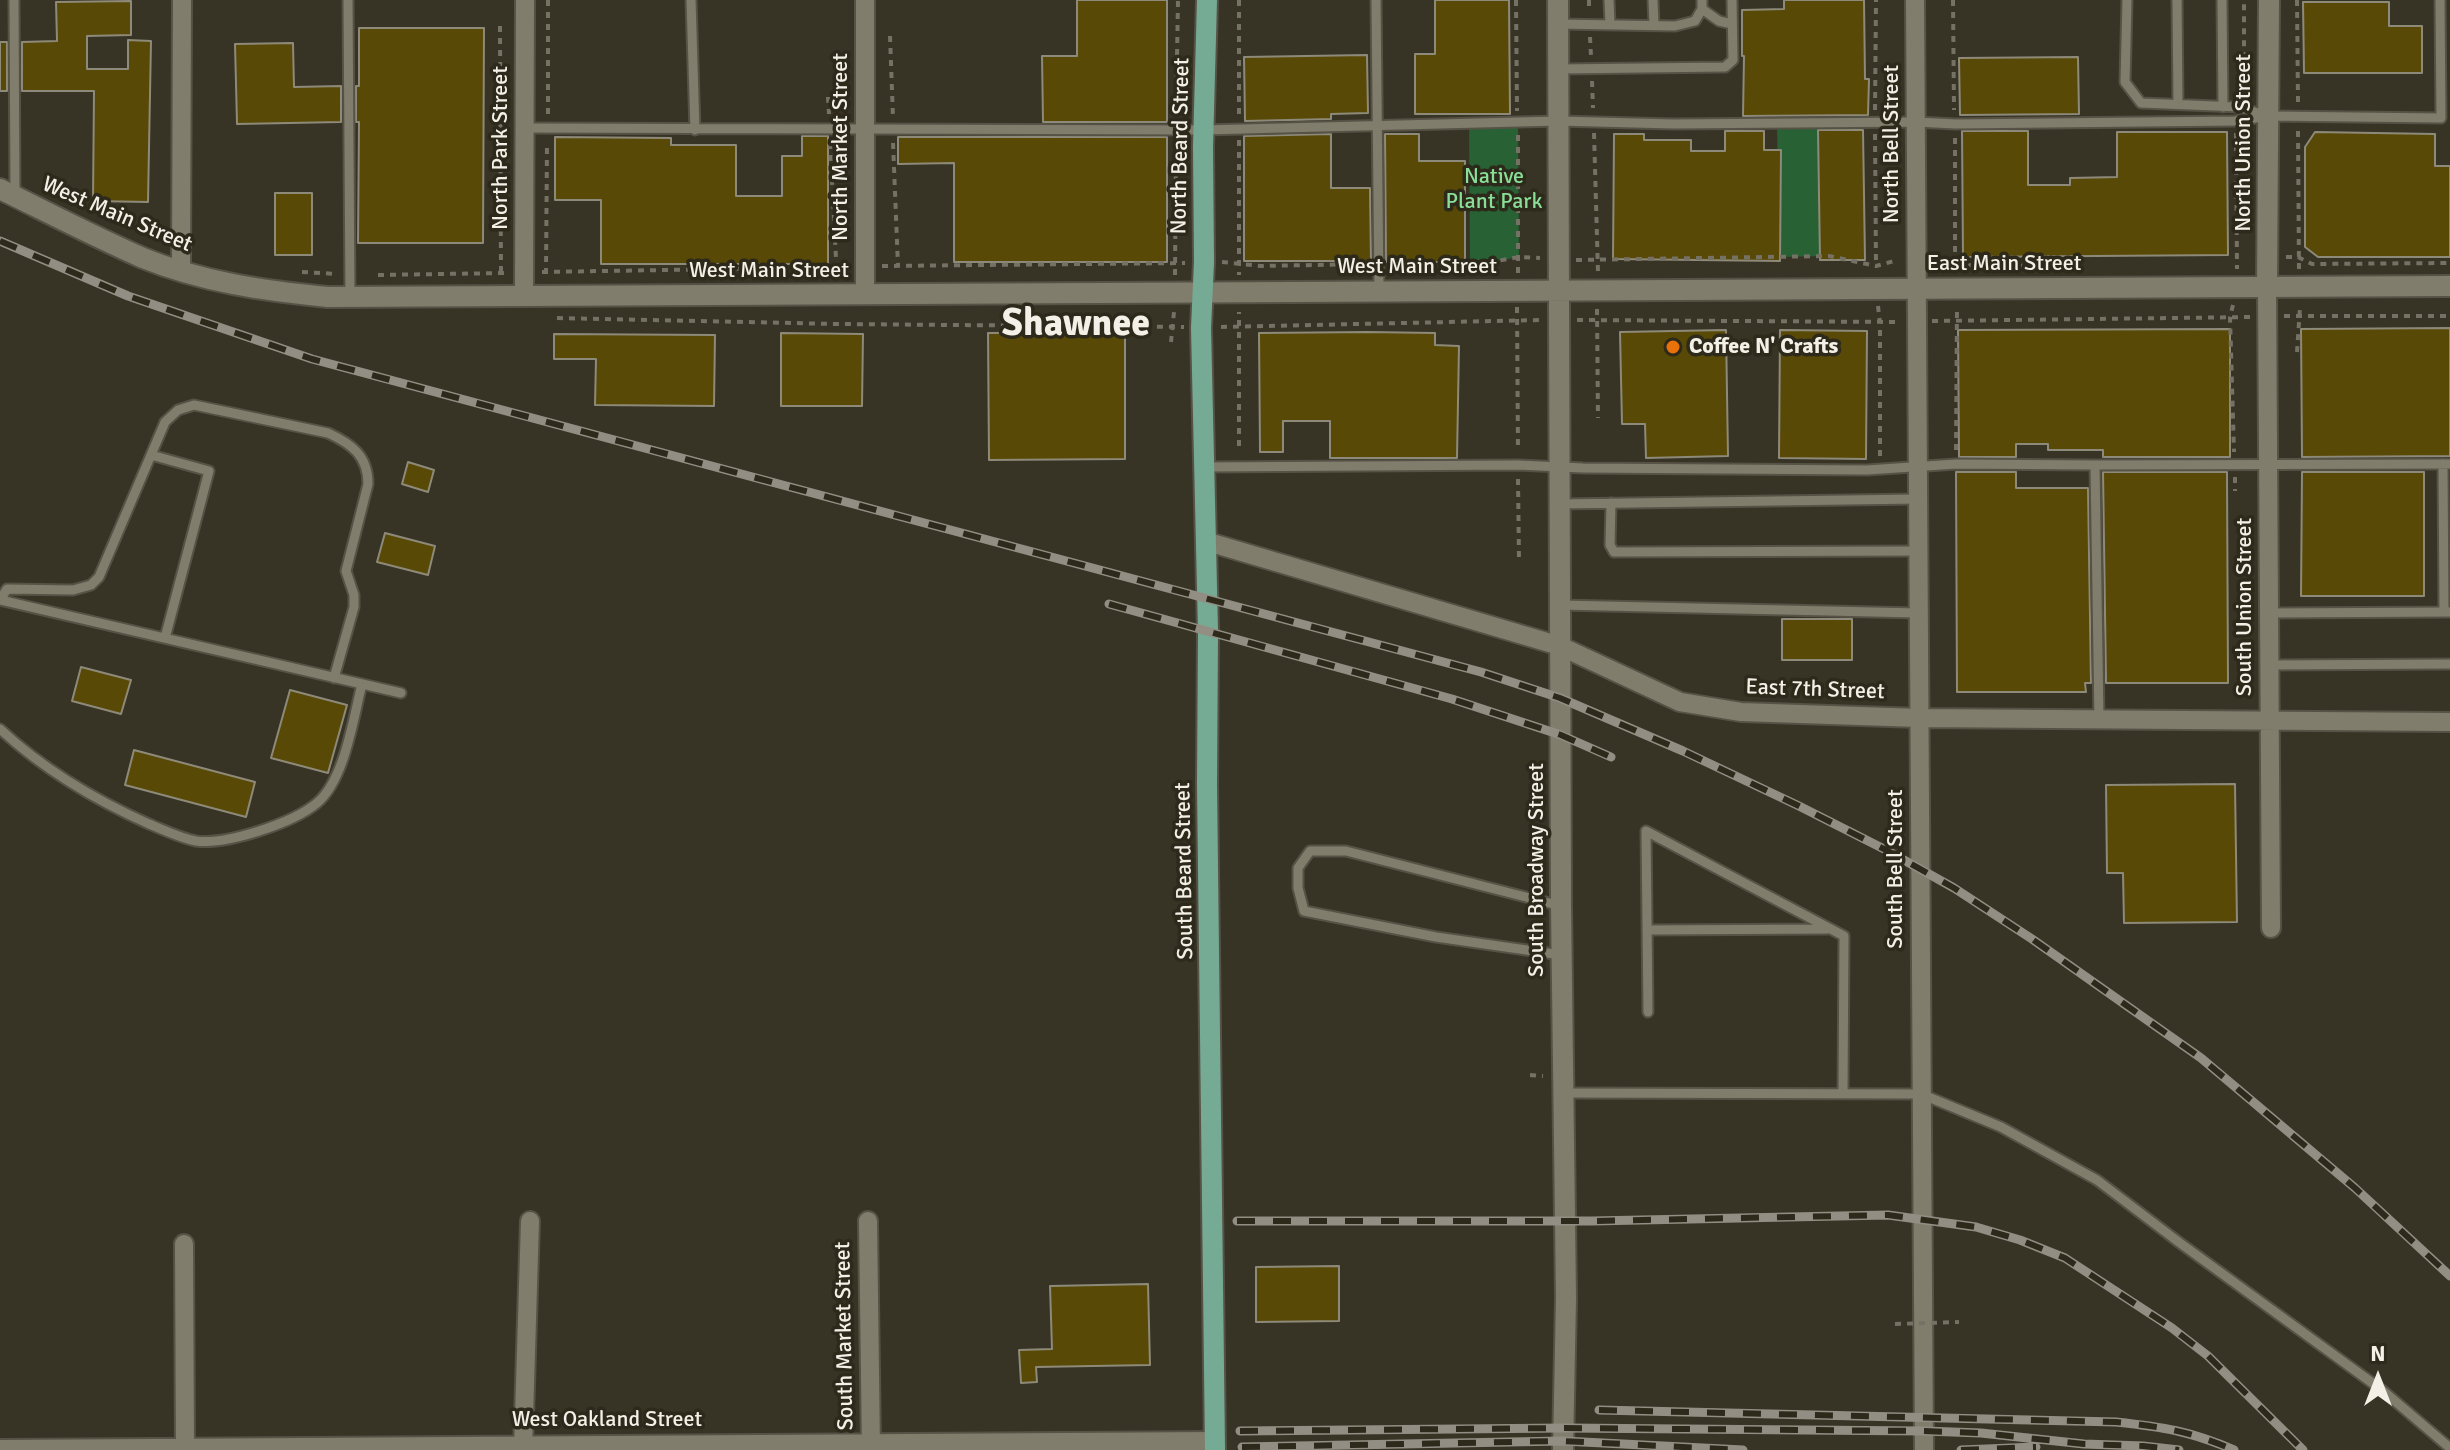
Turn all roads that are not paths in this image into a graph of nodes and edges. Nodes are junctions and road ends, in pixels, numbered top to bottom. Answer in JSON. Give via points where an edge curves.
{"nodes":[{"id":1,"x":14,"y":0,"type":"edge"},
{"id":2,"x":182,"y":0,"type":"edge"},
{"id":3,"x":348,"y":0,"type":"edge"},
{"id":4,"x":525,"y":0,"type":"edge"},
{"id":5,"x":691,"y":0,"type":"edge"},
{"id":6,"x":865,"y":0,"type":"edge"},
{"id":7,"x":1207,"y":0,"type":"edge"},
{"id":8,"x":1376,"y":0,"type":"edge"},
{"id":9,"x":1558,"y":0,"type":"edge"},
{"id":10,"x":1609,"y":0,"type":"edge"},
{"id":11,"x":1653,"y":0,"type":"edge"},
{"id":12,"x":1732,"y":0,"type":"edge"},
{"id":13,"x":1915,"y":0,"type":"edge"},
{"id":14,"x":2127,"y":0,"type":"edge"},
{"id":15,"x":2177,"y":0,"type":"edge"},
{"id":16,"x":2222,"y":0,"type":"edge"},
{"id":17,"x":2269,"y":0,"type":"edge"},
{"id":18,"x":2440,"y":0,"type":"edge"},
{"id":19,"x":1702,"y":4,"type":"edge"},
{"id":20,"x":1558,"y":24,"type":"junction"},
{"id":21,"x":1610,"y":24,"type":"junction"},
{"id":22,"x":1732,"y":24,"type":"junction"},
{"id":23,"x":1654,"y":25,"type":"junction"},
{"id":24,"x":1558,"y":69,"type":"junction"},
{"id":25,"x":2178,"y":104,"type":"junction"},
{"id":26,"x":2223,"y":107,"type":"junction"},
{"id":27,"x":2269,"y":116,"type":"junction"},
{"id":28,"x":2446,"y":118,"type":"edge"},
{"id":29,"x":1558,"y":121,"type":"junction"},
{"id":30,"x":1916,"y":122,"type":"junction"},
{"id":31,"x":1377,"y":126,"type":"junction"},
{"id":32,"x":525,"y":128,"type":"junction"},
{"id":33,"x":865,"y":129,"type":"junction"},
{"id":34,"x":695,"y":130,"type":"junction"},
{"id":35,"x":1203,"y":130,"type":"junction"},
{"id":36,"x":8,"y":193,"type":"edge"},
{"id":37,"x":181,"y":271,"type":"junction"},
{"id":38,"x":2450,"y":286,"type":"edge"},
{"id":39,"x":2267,"y":287,"type":"junction"},
{"id":40,"x":1916,"y":289,"type":"junction"},
{"id":41,"x":1559,"y":291,"type":"junction"},
{"id":42,"x":1201,"y":292,"type":"junction"},
{"id":43,"x":1379,"y":292,"type":"junction"},
{"id":44,"x":865,"y":294,"type":"junction"},
{"id":45,"x":524,"y":296,"type":"junction"},
{"id":46,"x":350,"y":297,"type":"junction"},
{"id":47,"x":151,"y":455,"type":"junction"},
{"id":48,"x":2269,"y":463,"type":"junction"},
{"id":49,"x":2446,"y":464,"type":"edge"},
{"id":50,"x":2095,"y":465,"type":"junction"},
{"id":51,"x":1203,"y":467,"type":"junction"},
{"id":52,"x":1561,"y":467,"type":"junction"},
{"id":53,"x":1918,"y":467,"type":"junction"},
{"id":54,"x":1918,"y":499,"type":"junction"},
{"id":55,"x":1611,"y":503,"type":"junction"},
{"id":56,"x":1559,"y":504,"type":"junction"},
{"id":57,"x":2447,"y":505,"type":"edge"},
{"id":58,"x":1205,"y":541,"type":"junction"},
{"id":59,"x":1918,"y":551,"type":"junction"},
{"id":60,"x":2447,"y":556,"type":"edge"},
{"id":61,"x":0,"y":600,"type":"edge"},
{"id":62,"x":1560,"y":605,"type":"junction"},
{"id":63,"x":2447,"y":612,"type":"edge"},
{"id":64,"x":1918,"y":613,"type":"junction"},
{"id":65,"x":2269,"y":613,"type":"junction"},
{"id":66,"x":165,"y":638,"type":"junction"},
{"id":67,"x":1560,"y":646,"type":"junction"},
{"id":68,"x":2450,"y":664,"type":"edge"},
{"id":69,"x":2269,"y":665,"type":"junction"},
{"id":70,"x":334,"y":678,"type":"junction"},
{"id":71,"x":362,"y":684,"type":"junction"},
{"id":72,"x":401,"y":693,"type":"dead end"},
{"id":73,"x":1919,"y":718,"type":"junction"},
{"id":74,"x":2099,"y":720,"type":"junction"},
{"id":75,"x":2269,"y":721,"type":"junction"},
{"id":76,"x":2450,"y":722,"type":"edge"},
{"id":77,"x":0,"y":729,"type":"edge"},
{"id":78,"x":1561,"y":906,"type":"junction"},
{"id":79,"x":2271,"y":928,"type":"dead end"},
{"id":80,"x":1831,"y":929,"type":"junction"},
{"id":81,"x":1647,"y":930,"type":"junction"},
{"id":82,"x":1561,"y":955,"type":"junction"},
{"id":83,"x":1648,"y":1012,"type":"dead end"},
{"id":84,"x":1563,"y":1093,"type":"junction"},
{"id":85,"x":1843,"y":1093,"type":"junction"},
{"id":86,"x":1921,"y":1094,"type":"junction"},
{"id":87,"x":530,"y":1221,"type":"dead end"},
{"id":88,"x":868,"y":1221,"type":"dead end"},
{"id":89,"x":184,"y":1244,"type":"dead end"},
{"id":90,"x":1215,"y":1445,"type":"edge"},
{"id":91,"x":871,"y":1446,"type":"edge"},
{"id":92,"x":523,"y":1447,"type":"edge"},
{"id":93,"x":694,"y":1447,"type":"edge"},
{"id":94,"x":185,"y":1448,"type":"edge"},
{"id":95,"x":355,"y":1448,"type":"edge"},
{"id":96,"x":2450,"y":1448,"type":"edge"},
{"id":97,"x":9,"y":1449,"type":"edge"},
{"id":98,"x":1563,"y":1450,"type":"edge"},
{"id":99,"x":1924,"y":1450,"type":"edge"}],
"edges":[{"from":1,"to":36,"type":"lane"},
{"from":2,"to":37,"type":"street"},
{"from":3,"to":46,"type":"lane"},
{"from":4,"to":32,"type":"street","name":"North Park Street"},
{"from":5,"to":34,"type":"lane"},
{"from":6,"to":33,"type":"street","name":"North Market Street"},
{"from":7,"to":35,"type":"main road","name":"North Beard Street"},
{"from":8,"to":31,"type":"lane"},
{"from":9,"to":20,"type":"street","name":"South Broadway Street"},
{"from":10,"to":21,"type":"lane"},
{"from":11,"to":23,"type":"lane"},
{"from":12,"to":22,"type":"lane"},
{"from":13,"to":30,"type":"street","name":"North Bell Street"},
{"from":14,"to":25,"type":"lane","via":[[2125,82],[2141,103]]},
{"from":15,"to":25,"type":"lane"},
{"from":16,"to":26,"type":"lane"},
{"from":17,"to":27,"type":"street","name":"North Union Street"},
{"from":18,"to":28,"type":"lane"},
{"from":19,"to":22,"type":"lane","via":[[1719,21]]},
{"from":19,"to":23,"type":"lane","via":[[1695,21]]},
{"from":20,"to":21,"type":"lane"},
{"from":20,"to":24,"type":"street","name":"South Broadway Street"},
{"from":21,"to":23,"type":"lane"},
{"from":22,"to":24,"type":"lane","via":[[1733,60],[1725,67]]},
{"from":24,"to":29,"type":"street","name":"South Broadway Street"},
{"from":25,"to":26,"type":"lane"},
{"from":26,"to":27,"type":"lane"},
{"from":27,"to":28,"type":"lane"},
{"from":27,"to":30,"type":"lane","via":[[2235,121]]},
{"from":27,"to":39,"type":"street","name":"North Union Street"},
{"from":29,"to":30,"type":"lane"},
{"from":29,"to":31,"type":"lane"},
{"from":29,"to":41,"type":"street","name":"South Broadway Street"},
{"from":30,"to":40,"type":"street","name":"North Bell Street"},
{"from":31,"to":35,"type":"lane"},
{"from":31,"to":43,"type":"lane"},
{"from":32,"to":34,"type":"lane"},
{"from":32,"to":45,"type":"street","name":"North Park Street"},
{"from":33,"to":34,"type":"lane"},
{"from":33,"to":35,"type":"lane"},
{"from":33,"to":44,"type":"street","name":"North Market Street"},
{"from":35,"to":42,"type":"main road","name":"North Beard Street"},
{"from":36,"to":37,"type":"street","name":"West Main Street"},
{"from":37,"to":46,"type":"street","name":"West Main Street","via":[[247,288]]},
{"from":38,"to":39,"type":"street","name":"East Main Street"},
{"from":39,"to":40,"type":"street","name":"East Main Street","via":[[2236,279]]},
{"from":39,"to":48,"type":"street","name":"South Union Street"},
{"from":40,"to":41,"type":"street","name":"East Main Street"},
{"from":40,"to":53,"type":"street","name":"South Bell Street"},
{"from":41,"to":43,"type":"street","name":"West Main Street"},
{"from":41,"to":52,"type":"street","name":"South Broadway Street"},
{"from":42,"to":43,"type":"street","name":"West Main Street"},
{"from":42,"to":44,"type":"street","name":"West Main Street"},
{"from":42,"to":51,"type":"main road","name":"South Beard Street"},
{"from":44,"to":45,"type":"street","name":"West Main Street"},
{"from":45,"to":46,"type":"street","name":"West Main Street"},
{"from":47,"to":61,"type":"lane","via":[[91,585],[73,590],[7,589]]},
{"from":47,"to":66,"type":"lane","via":[[209,471]]},
{"from":47,"to":70,"type":"lane","via":[[165,422],[194,405],[328,433],[362,458],[368,484],[346,571],[354,607]]},
{"from":48,"to":49,"type":"lane"},
{"from":48,"to":50,"type":"lane"},
{"from":48,"to":65,"type":"street","name":"South Union Street"},
{"from":49,"to":57,"type":"lane"},
{"from":50,"to":53,"type":"lane"},
{"from":50,"to":74,"type":"lane"},
{"from":51,"to":52,"type":"lane"},
{"from":51,"to":58,"type":"main road","name":"South Beard Street"},
{"from":52,"to":53,"type":"lane"},
{"from":52,"to":56,"type":"street","name":"South Broadway Street"},
{"from":53,"to":54,"type":"street","name":"South Bell Street"},
{"from":54,"to":55,"type":"lane"},
{"from":54,"to":59,"type":"street","name":"South Bell Street"},
{"from":55,"to":56,"type":"lane"},
{"from":55,"to":59,"type":"lane","via":[[1614,552]]},
{"from":56,"to":62,"type":"street","name":"South Broadway Street"},
{"from":57,"to":60,"type":"lane"},
{"from":58,"to":67,"type":"street","name":"East 7th Street"},
{"from":58,"to":90,"type":"main road","name":"South Beard Street"},
{"from":59,"to":64,"type":"street","name":"South Bell Street"},
{"from":60,"to":63,"type":"lane"},
{"from":61,"to":66,"type":"lane"},
{"from":62,"to":64,"type":"lane"},
{"from":62,"to":67,"type":"street","name":"South Broadway Street"},
{"from":63,"to":65,"type":"lane"},
{"from":64,"to":73,"type":"street","name":"South Bell Street"},
{"from":65,"to":69,"type":"street","name":"South Union Street"},
{"from":66,"to":70,"type":"lane"},
{"from":67,"to":73,"type":"street","name":"East 7th Street","via":[[1680,702],[1741,712]]},
{"from":67,"to":78,"type":"street","name":"South Broadway Street"},
{"from":68,"to":69,"type":"lane"},
{"from":69,"to":75,"type":"street","name":"South Union Street"},
{"from":70,"to":71,"type":"lane"},
{"from":71,"to":72,"type":"lane"},
{"from":71,"to":77,"type":"lane","via":[[338,774],[318,802],[266,830],[236,837],[198,841],[117,809],[32,758]]},
{"from":73,"to":74,"type":"street","name":"East 7th Street"},
{"from":73,"to":86,"type":"street","name":"South Bell Street"},
{"from":74,"to":75,"type":"street","name":"East 7th Street"},
{"from":75,"to":76,"type":"street","name":"East 7th Street"},
{"from":75,"to":79,"type":"street","name":"South Union Street"},
{"from":78,"to":82,"type":"street","name":"South Broadway Street"},
{"from":78,"to":82,"type":"lane","via":[[1346,851],[1310,851],[1298,868],[1304,911]]},
{"from":80,"to":81,"type":"lane"},
{"from":80,"to":81,"type":"lane","via":[[1646,831]]},
{"from":80,"to":85,"type":"lane","via":[[1844,936]]},
{"from":81,"to":83,"type":"lane"},
{"from":82,"to":84,"type":"street","name":"South Broadway Street"},
{"from":84,"to":85,"type":"lane"},
{"from":84,"to":98,"type":"street","name":"South Broadway Street"},
{"from":85,"to":86,"type":"lane"},
{"from":86,"to":96,"type":"lane","via":[[2001,1127],[2097,1180],[2382,1390]]},
{"from":86,"to":99,"type":"street","name":"South Bell Street"},
{"from":87,"to":92,"type":"street"},
{"from":88,"to":91,"type":"street","name":"South Market Street"},
{"from":89,"to":94,"type":"street"},
{"from":90,"to":91,"type":"street","name":"West Oakland Street"},
{"from":91,"to":93,"type":"street","name":"West Oakland Street"},
{"from":92,"to":93,"type":"street","name":"West Oakland Street"},
{"from":92,"to":95,"type":"street","name":"West Oakland Street"},
{"from":94,"to":95,"type":"street","name":"West Oakland Street"},
{"from":94,"to":97,"type":"street","name":"West Oakland Street"}]}
